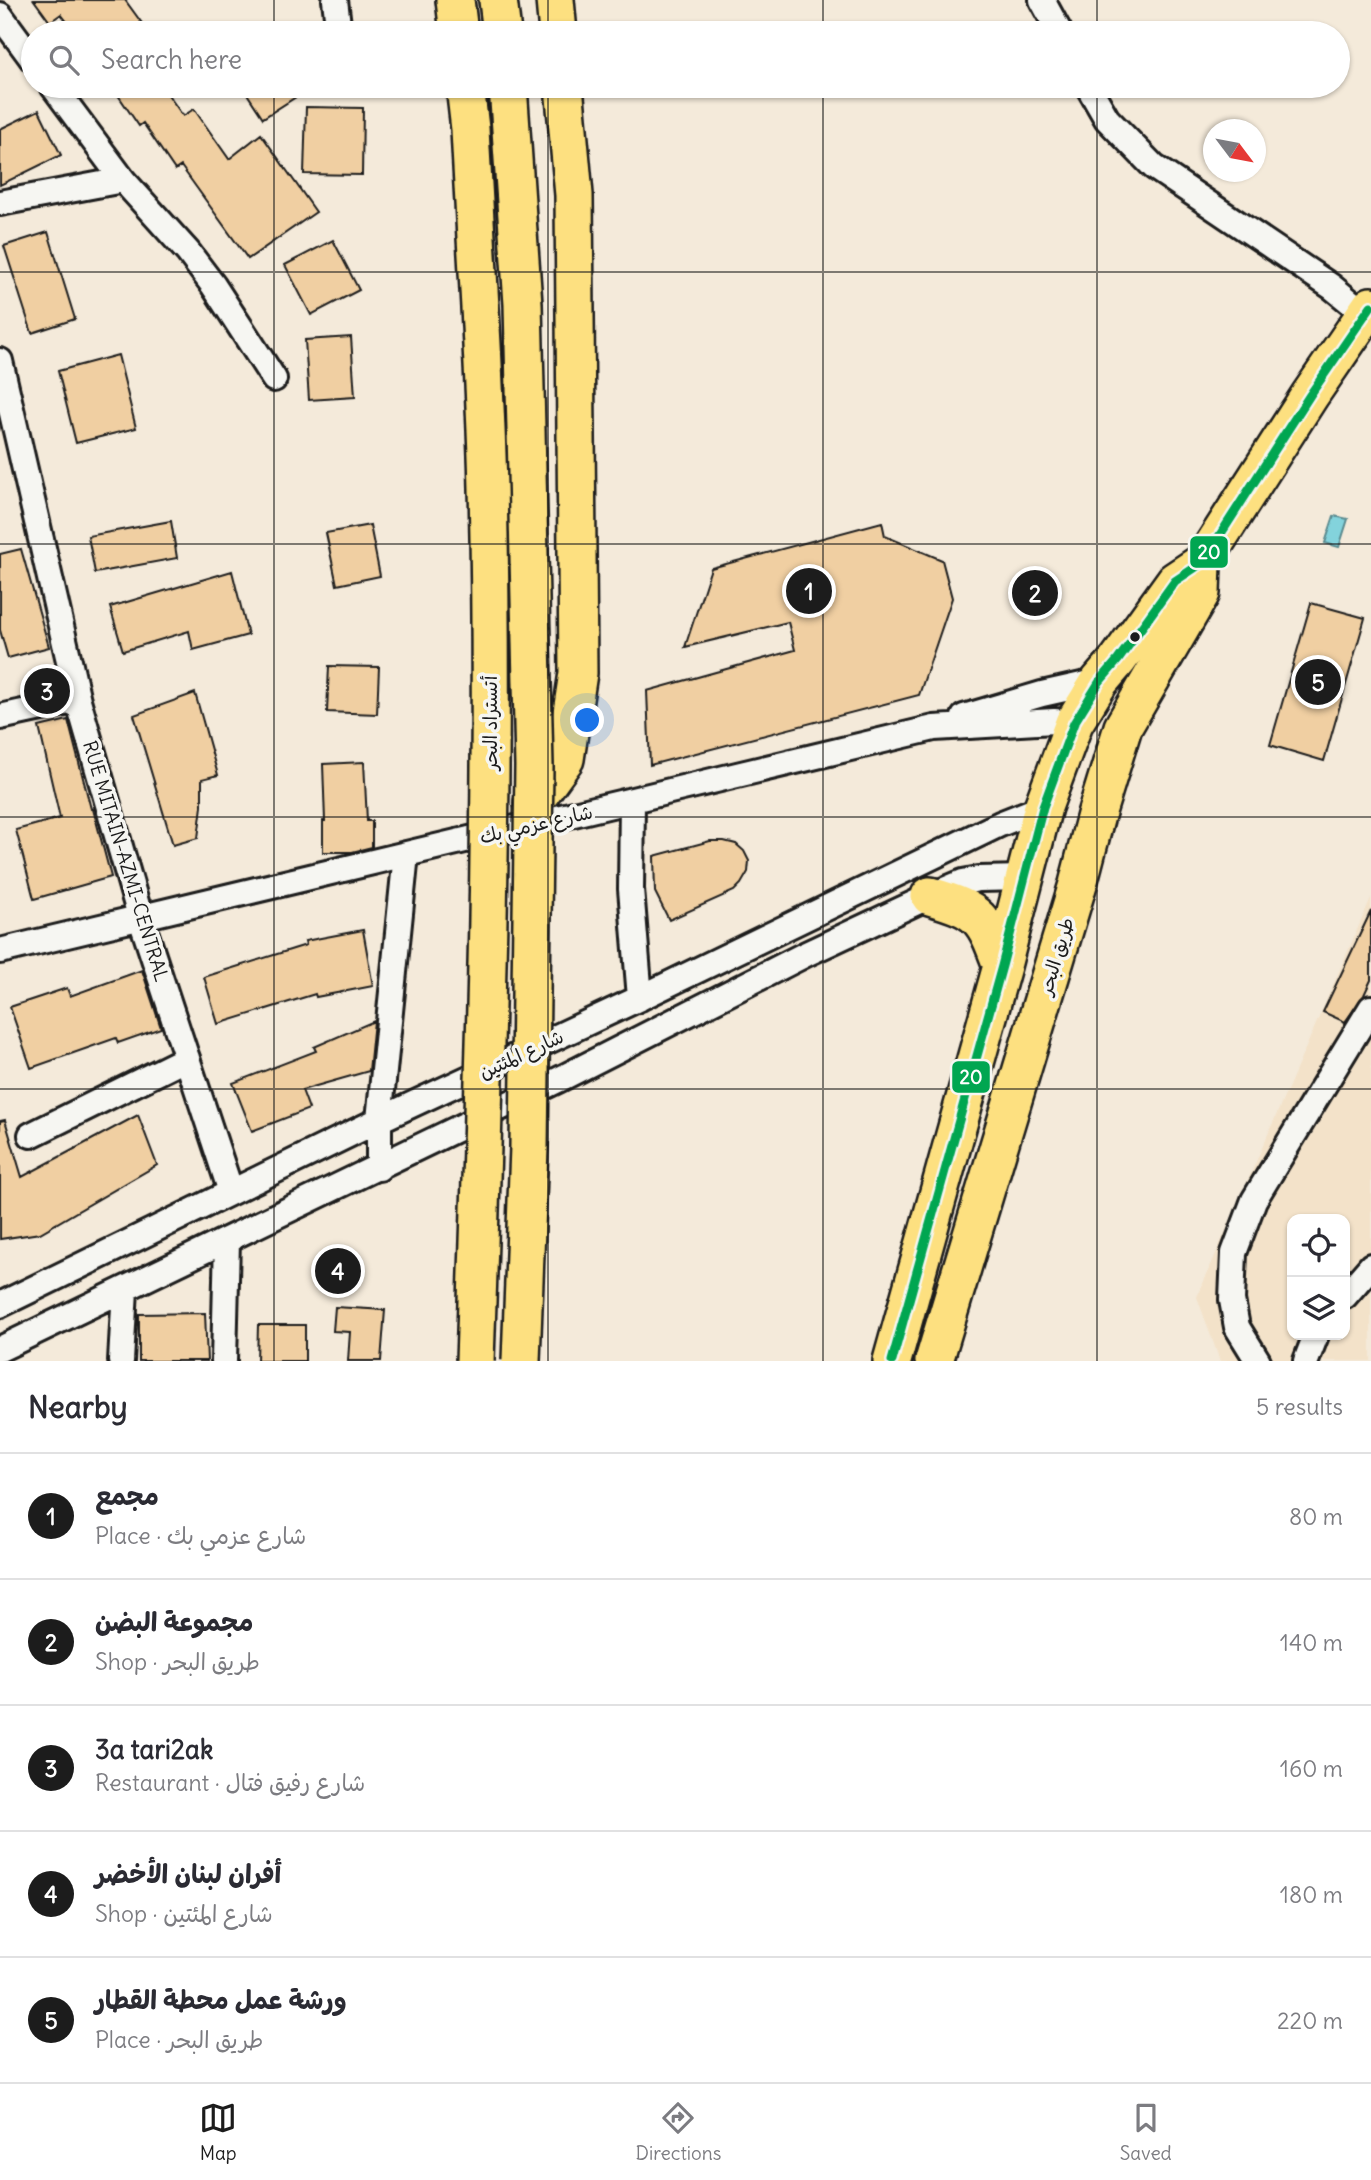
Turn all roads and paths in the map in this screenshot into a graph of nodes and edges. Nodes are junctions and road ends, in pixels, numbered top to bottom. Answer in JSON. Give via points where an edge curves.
{"nodes":[{"id":1,"x":335,"y":0,"type":"edge"},
{"id":2,"x":455,"y":0,"type":"edge"},
{"id":3,"x":498,"y":0,"type":"edge"},
{"id":4,"x":555,"y":0,"type":"edge"},
{"id":5,"x":1042,"y":0,"type":"edge"},
{"id":6,"x":0,"y":15,"type":"edge"},
{"id":7,"x":338,"y":21,"type":"edge"},
{"id":8,"x":458,"y":21,"type":"edge"},
{"id":9,"x":501,"y":21,"type":"edge"},
{"id":10,"x":557,"y":21,"type":"edge"},
{"id":11,"x":1053,"y":21,"type":"edge"},
{"id":12,"x":21,"y":44,"type":"edge"},
{"id":13,"x":62,"y":98,"type":"edge"},
{"id":14,"x":466,"y":98,"type":"edge"},
{"id":15,"x":510,"y":98,"type":"edge"},
{"id":16,"x":565,"y":98,"type":"edge"},
{"id":17,"x":1095,"y":98,"type":"edge"},
{"id":18,"x":123,"y":180,"type":"junction"},
{"id":19,"x":0,"y":203,"type":"edge"},
{"id":20,"x":1368,"y":310,"type":"edge"},
{"id":21,"x":0,"y":361,"type":"edge"},
{"id":22,"x":274,"y":379,"type":"dead end"},
{"id":23,"x":1202,"y":563,"type":"junction"},
{"id":24,"x":78,"y":700,"type":"junction"},
{"id":25,"x":1087,"y":701,"type":"junction"},
{"id":26,"x":0,"y":717,"type":"edge"},
{"id":27,"x":1123,"y":727,"type":"junction"},
{"id":28,"x":933,"y":728,"type":"junction"},
{"id":29,"x":632,"y":801,"type":"junction"},
{"id":30,"x":533,"y":803,"type":"junction"},
{"id":31,"x":1043,"y":807,"type":"junction"},
{"id":32,"x":406,"y":854,"type":"junction"},
{"id":33,"x":1024,"y":878,"type":"junction"},
{"id":34,"x":1078,"y":884,"type":"junction"},
{"id":35,"x":930,"y":896,"type":"junction"},
{"id":36,"x":139,"y":916,"type":"junction"},
{"id":37,"x":0,"y":951,"type":"edge"},
{"id":38,"x":1002,"y":966,"type":"junction"},
{"id":39,"x":640,"y":998,"type":"junction"},
{"id":40,"x":1371,"y":1008,"type":"edge"},
{"id":41,"x":187,"y":1058,"type":"junction"},
{"id":42,"x":379,"y":1120,"type":"junction"},
{"id":43,"x":32,"y":1135,"type":"dead end"},
{"id":44,"x":379,"y":1168,"type":"junction"},
{"id":45,"x":231,"y":1192,"type":"junction"},
{"id":46,"x":227,"y":1240,"type":"junction"},
{"id":47,"x":1371,"y":1266,"type":"edge"},
{"id":48,"x":125,"y":1289,"type":"junction"},
{"id":49,"x":1350,"y":1290,"type":"edge"},
{"id":50,"x":0,"y":1306,"type":"edge"},
{"id":51,"x":1314,"y":1340,"type":"edge"},
{"id":52,"x":0,"y":1349,"type":"edge"},
{"id":53,"x":121,"y":1361,"type":"edge"},
{"id":54,"x":224,"y":1361,"type":"edge"},
{"id":55,"x":475,"y":1361,"type":"edge"},
{"id":56,"x":521,"y":1361,"type":"edge"},
{"id":57,"x":892,"y":1361,"type":"edge"},
{"id":58,"x":934,"y":1361,"type":"edge"},
{"id":59,"x":1258,"y":1361,"type":"edge"},
{"id":60,"x":1306,"y":1361,"type":"edge"}],
"edges":[{"from":1,"to":7,"type":"street"},
{"from":2,"to":8,"type":"highway"},
{"from":3,"to":9,"type":"highway"},
{"from":4,"to":10,"type":"highway"},
{"from":5,"to":11,"type":"street"},
{"from":6,"to":12,"type":"street"},
{"from":13,"to":18,"type":"street"},
{"from":14,"to":55,"type":"highway","name":"أتستراد البحر","bridge":true,"via":[[488,486],[491,752]]},
{"from":15,"to":30,"type":"highway","bridge":true,"via":[[524,318]]},
{"from":16,"to":30,"type":"highway","via":[[574,195],[578,673],[565,759]]},
{"from":17,"to":20,"type":"street","via":[[1107,118],[1154,167]]},
{"from":18,"to":19,"type":"street"},
{"from":18,"to":22,"type":"street","via":[[188,252]]},
{"from":20,"to":23,"type":"highway","name":"طريق البحر"},
{"from":21,"to":24,"type":"street","name":"RUE MITAIN-AZMI-CENTRAL"},
{"from":23,"to":25,"type":"highway","name":"طريق البحر","via":[[1175,581]]},
{"from":23,"to":27,"type":"highway","name":"طريق البحر","via":[[1200,593]]},
{"from":24,"to":26,"type":"street"},
{"from":24,"to":36,"type":"street","name":"RUE MITAIN-AZMI-CENTRAL"},
{"from":25,"to":27,"type":"highway"},
{"from":25,"to":28,"type":"street","name":"شارع عزمي بك","via":[[1054,721]]},
{"from":25,"to":28,"type":"street","via":[[1042,694]]},
{"from":25,"to":31,"type":"highway","name":"طريق البحر"},
{"from":27,"to":34,"type":"highway","name":"طريق البحر"},
{"from":28,"to":29,"type":"street","name":"شارع عزمي بك"},
{"from":29,"to":32,"type":"street","name":"شارع عزمي بك"},
{"from":29,"to":39,"type":"street","via":[[631,889]]},
{"from":30,"to":56,"type":"highway","bridge":true},
{"from":31,"to":33,"type":"highway","name":"طريق البحر"},
{"from":31,"to":39,"type":"street","name":"شارع المئتين"},
{"from":32,"to":36,"type":"street","name":"شارع عزمي بك"},
{"from":32,"to":42,"type":"street"},
{"from":33,"to":34,"type":"highway"},
{"from":33,"to":35,"type":"street","name":"شارع المئتين","via":[[963,882]]},
{"from":33,"to":38,"type":"highway","name":"طريق البحر"},
{"from":34,"to":58,"type":"highway","name":"طريق البحر"},
{"from":35,"to":38,"type":"highway","via":[[961,905],[980,917]]},
{"from":35,"to":44,"type":"street","name":"شارع المئتين"},
{"from":36,"to":37,"type":"street","name":"شارع عزمي بك"},
{"from":36,"to":41,"type":"street","name":"RUE MITAIN-AZMI-CENTRAL"},
{"from":38,"to":57,"type":"highway","name":"طريق البحر"},
{"from":39,"to":42,"type":"street","name":"شارع المئتين"},
{"from":40,"to":59,"type":"street","via":[[1254,1200],[1234,1253],[1232,1300],[1237,1327]]},
{"from":41,"to":43,"type":"street"},
{"from":41,"to":45,"type":"street","name":"RUE MITAIN-AZMI-CENTRAL"},
{"from":42,"to":44,"type":"street"},
{"from":42,"to":45,"type":"street","name":"شارع المئتين"},
{"from":44,"to":46,"type":"street","name":"شارع المئتين"},
{"from":45,"to":50,"type":"street","name":"شارع المئتين"},
{"from":46,"to":48,"type":"street","name":"شارع المئتين"},
{"from":46,"to":54,"type":"street"},
{"from":47,"to":49,"type":"street"},
{"from":48,"to":52,"type":"street","name":"شارع المئتين"},
{"from":48,"to":53,"type":"street"},
{"from":51,"to":60,"type":"street"}]}
